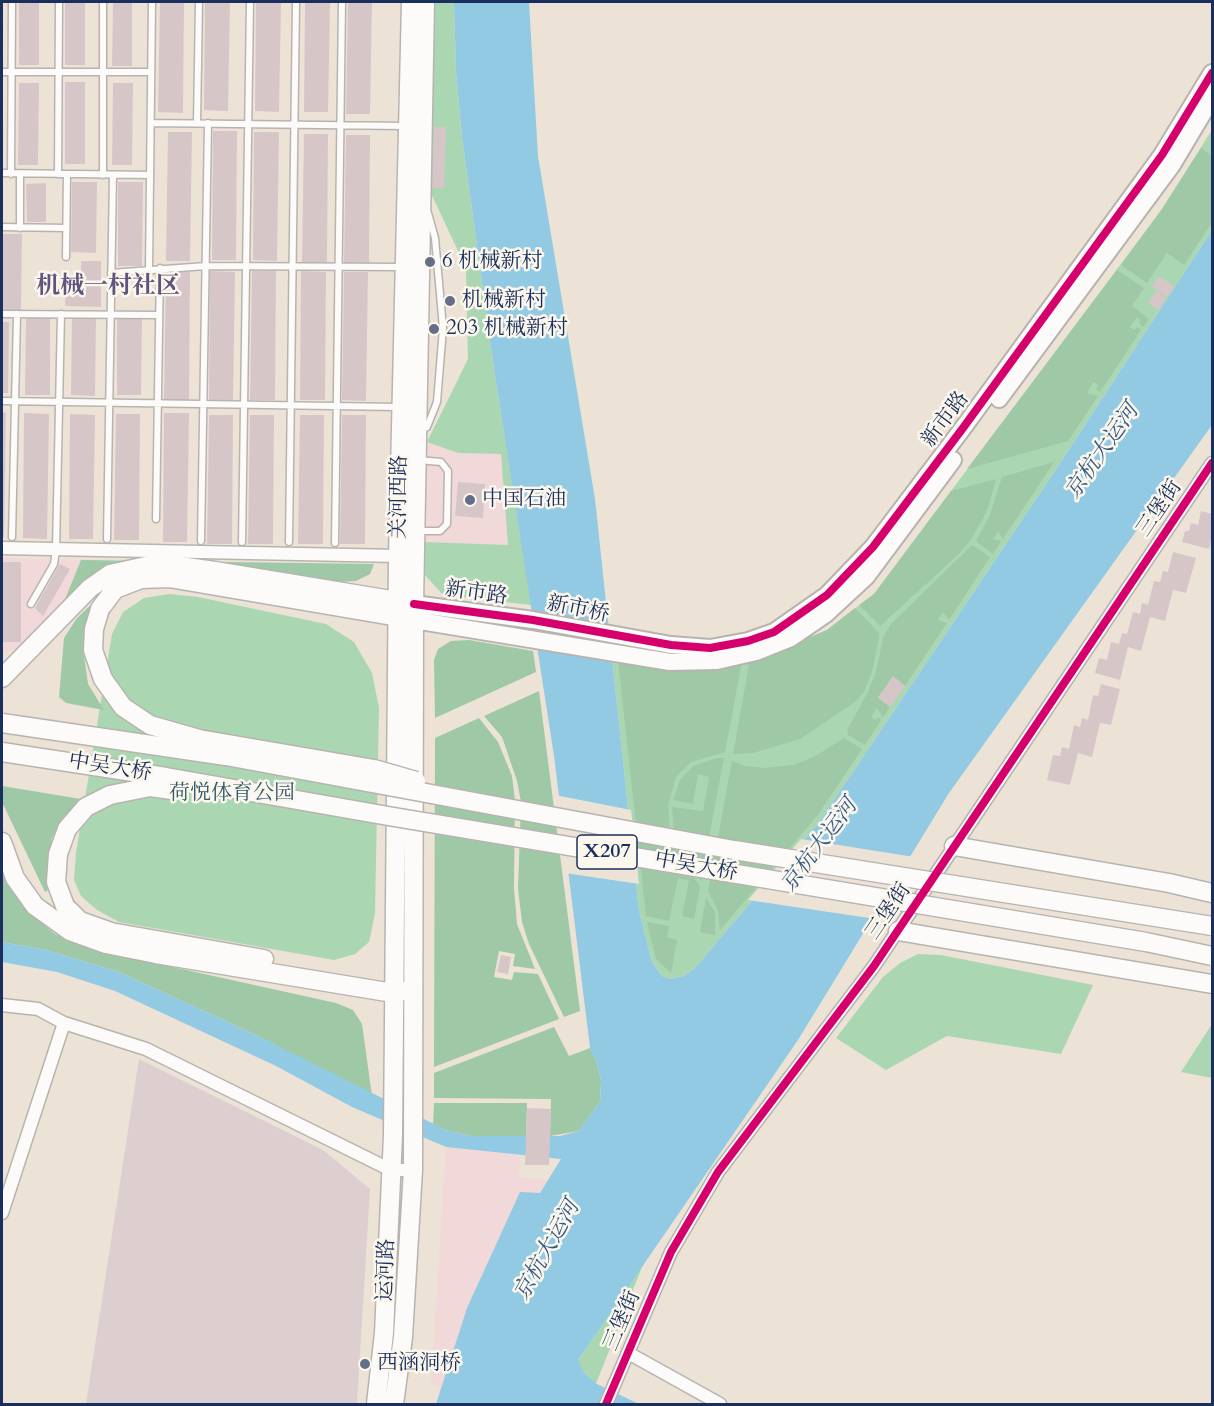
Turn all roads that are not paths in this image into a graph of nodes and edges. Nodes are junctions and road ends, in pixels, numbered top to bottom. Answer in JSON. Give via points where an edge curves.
{"nodes":[{"id":1,"x":12,"y":2,"type":"edge"},
{"id":2,"x":59,"y":2,"type":"edge"},
{"id":3,"x":103,"y":2,"type":"edge"},
{"id":4,"x":152,"y":2,"type":"edge"},
{"id":5,"x":199,"y":2,"type":"edge"},
{"id":6,"x":250,"y":2,"type":"edge"},
{"id":7,"x":296,"y":2,"type":"edge"},
{"id":8,"x":342,"y":2,"type":"edge"},
{"id":9,"x":411,"y":2,"type":"edge"},
{"id":10,"x":425,"y":2,"type":"edge"},
{"id":11,"x":2,"y":72,"type":"edge"},
{"id":12,"x":12,"y":72,"type":"junction"},
{"id":13,"x":58,"y":72,"type":"junction"},
{"id":14,"x":103,"y":72,"type":"junction"},
{"id":15,"x":151,"y":72,"type":"junction"},
{"id":16,"x":1212,"y":73,"type":"edge"},
{"id":17,"x":1212,"y":99,"type":"edge"},
{"id":18,"x":151,"y":123,"type":"junction"},
{"id":19,"x":197,"y":123,"type":"junction"},
{"id":20,"x":208,"y":123,"type":"junction"},
{"id":21,"x":248,"y":124,"type":"junction"},
{"id":22,"x":295,"y":125,"type":"junction"},
{"id":23,"x":340,"y":125,"type":"junction"},
{"id":24,"x":409,"y":126,"type":"junction"},
{"id":25,"x":2,"y":174,"type":"edge"},
{"id":26,"x":11,"y":174,"type":"junction"},
{"id":27,"x":20,"y":174,"type":"junction"},
{"id":28,"x":58,"y":174,"type":"junction"},
{"id":29,"x":67,"y":174,"type":"junction"},
{"id":30,"x":103,"y":175,"type":"junction"},
{"id":31,"x":113,"y":175,"type":"junction"},
{"id":32,"x":150,"y":176,"type":"junction"},
{"id":33,"x":2,"y":227,"type":"edge"},
{"id":34,"x":21,"y":228,"type":"junction"},
{"id":35,"x":66,"y":228,"type":"junction"},
{"id":36,"x":66,"y":257,"type":"dead end"},
{"id":37,"x":206,"y":266,"type":"junction"},
{"id":38,"x":246,"y":267,"type":"junction"},
{"id":39,"x":292,"y":267,"type":"junction"},
{"id":40,"x":338,"y":267,"type":"junction"},
{"id":41,"x":406,"y":267,"type":"junction"},
{"id":42,"x":160,"y":268,"type":"junction"},
{"id":43,"x":149,"y":269,"type":"junction"},
{"id":44,"x":111,"y":273,"type":"junction"},
{"id":45,"x":2,"y":314,"type":"edge"},
{"id":46,"x":17,"y":314,"type":"junction"},
{"id":47,"x":61,"y":314,"type":"junction"},
{"id":48,"x":111,"y":315,"type":"junction"},
{"id":49,"x":159,"y":315,"type":"junction"},
{"id":50,"x":2,"y":401,"type":"edge"},
{"id":51,"x":16,"y":401,"type":"junction"},
{"id":52,"x":60,"y":402,"type":"junction"},
{"id":53,"x":109,"y":404,"type":"junction"},
{"id":54,"x":158,"y":404,"type":"junction"},
{"id":55,"x":204,"y":404,"type":"junction"},
{"id":56,"x":244,"y":405,"type":"junction"},
{"id":57,"x":290,"y":406,"type":"junction"},
{"id":58,"x":336,"y":407,"type":"junction"},
{"id":59,"x":402,"y":407,"type":"junction"},
{"id":60,"x":417,"y":460,"type":"junction"},
{"id":61,"x":1212,"y":463,"type":"edge"},
{"id":62,"x":156,"y":519,"type":"dead end"},
{"id":63,"x":415,"y":531,"type":"junction"},
{"id":64,"x":12,"y":537,"type":"dead end"},
{"id":65,"x":106,"y":538,"type":"dead end"},
{"id":66,"x":201,"y":541,"type":"dead end"},
{"id":67,"x":242,"y":543,"type":"dead end"},
{"id":68,"x":289,"y":543,"type":"dead end"},
{"id":69,"x":335,"y":543,"type":"dead end"},
{"id":70,"x":2,"y":548,"type":"edge"},
{"id":71,"x":56,"y":549,"type":"junction"},
{"id":72,"x":398,"y":556,"type":"junction"},
{"id":73,"x":31,"y":604,"type":"dead end"},
{"id":74,"x":406,"y":611,"type":"junction"},
{"id":75,"x":533,"y":620,"type":"joint"},
{"id":76,"x":616,"y":636,"type":"joint"},
{"id":77,"x":532,"y":639,"type":"joint"},
{"id":78,"x":616,"y":654,"type":"joint"},
{"id":79,"x":2,"y":678,"type":"edge"},
{"id":80,"x":2,"y":723,"type":"edge"},
{"id":81,"x":2,"y":752,"type":"edge"},
{"id":82,"x":518,"y":811,"type":"junction"},
{"id":83,"x":512,"y":837,"type":"junction"},
{"id":84,"x":2,"y":842,"type":"edge"},
{"id":85,"x":954,"y":846,"type":"junction"},
{"id":86,"x":1212,"y":893,"type":"edge"},
{"id":87,"x":1212,"y":926,"type":"edge"},
{"id":88,"x":898,"y":931,"type":"junction"},
{"id":89,"x":1212,"y":956,"type":"edge"},
{"id":90,"x":1212,"y":984,"type":"edge"},
{"id":91,"x":393,"y":987,"type":"junction"},
{"id":92,"x":412,"y":990,"type":"junction"},
{"id":93,"x":2,"y":1005,"type":"edge"},
{"id":94,"x":64,"y":1023,"type":"junction"},
{"id":95,"x":391,"y":1170,"type":"junction"},
{"id":96,"x":413,"y":1170,"type":"junction"},
{"id":97,"x":2,"y":1213,"type":"edge"},
{"id":98,"x":630,"y":1354,"type":"junction"},
{"id":99,"x":376,"y":1404,"type":"edge"},
{"id":100,"x":394,"y":1404,"type":"edge"},
{"id":101,"x":606,"y":1404,"type":"edge"},
{"id":102,"x":720,"y":1404,"type":"edge"}],
"edges":[{"from":1,"to":12,"type":"lane"},
{"from":2,"to":13,"type":"lane"},
{"from":3,"to":14,"type":"lane"},
{"from":4,"to":15,"type":"lane"},
{"from":5,"to":19,"type":"lane"},
{"from":6,"to":21,"type":"lane"},
{"from":7,"to":22,"type":"lane"},
{"from":8,"to":23,"type":"lane"},
{"from":9,"to":24,"type":"main road","name":"关河西路"},
{"from":10,"to":60,"type":"main road","name":"关河西路"},
{"from":11,"to":12,"type":"lane"},
{"from":12,"to":13,"type":"lane"},
{"from":12,"to":26,"type":"lane"},
{"from":13,"to":14,"type":"lane"},
{"from":13,"to":28,"type":"lane"},
{"from":14,"to":15,"type":"lane"},
{"from":14,"to":30,"type":"lane"},
{"from":15,"to":18,"type":"lane"},
{"from":16,"to":76,"type":"street","name":"新市路","via":[[1162,155],[963,428],[873,547],[827,595],[774,632],[748,641],[710,648]]},
{"from":17,"to":78,"type":"street","name":"新市路","via":[[1172,165],[866,577],[791,638],[756,652],[717,661],[670,662]]},
{"from":18,"to":19,"type":"lane"},
{"from":18,"to":32,"type":"lane"},
{"from":19,"to":20,"type":"lane"},
{"from":20,"to":21,"type":"lane"},
{"from":20,"to":37,"type":"lane"},
{"from":21,"to":22,"type":"lane"},
{"from":21,"to":38,"type":"lane"},
{"from":22,"to":23,"type":"lane"},
{"from":22,"to":39,"type":"lane"},
{"from":23,"to":24,"type":"lane"},
{"from":23,"to":40,"type":"lane"},
{"from":24,"to":41,"type":"main road","name":"关河西路"},
{"from":25,"to":26,"type":"lane"},
{"from":26,"to":27,"type":"lane"},
{"from":27,"to":28,"type":"lane"},
{"from":27,"to":34,"type":"lane"},
{"from":28,"to":29,"type":"lane"},
{"from":29,"to":30,"type":"lane"},
{"from":29,"to":35,"type":"lane"},
{"from":30,"to":31,"type":"lane"},
{"from":31,"to":32,"type":"lane"},
{"from":31,"to":44,"type":"lane"},
{"from":32,"to":43,"type":"lane"},
{"from":33,"to":34,"type":"lane"},
{"from":34,"to":35,"type":"lane"},
{"from":35,"to":36,"type":"lane"},
{"from":37,"to":38,"type":"lane"},
{"from":37,"to":42,"type":"lane"},
{"from":37,"to":55,"type":"lane"},
{"from":38,"to":39,"type":"lane"},
{"from":38,"to":56,"type":"lane"},
{"from":39,"to":40,"type":"lane"},
{"from":39,"to":57,"type":"lane"},
{"from":40,"to":41,"type":"lane"},
{"from":40,"to":58,"type":"lane"},
{"from":41,"to":59,"type":"main road","name":"关河西路"},
{"from":42,"to":43,"type":"lane"},
{"from":42,"to":49,"type":"lane"},
{"from":43,"to":44,"type":"lane"},
{"from":44,"to":48,"type":"lane"},
{"from":45,"to":46,"type":"lane"},
{"from":46,"to":47,"type":"lane"},
{"from":46,"to":51,"type":"lane"},
{"from":47,"to":48,"type":"lane"},
{"from":47,"to":52,"type":"lane"},
{"from":48,"to":49,"type":"lane"},
{"from":48,"to":53,"type":"lane"},
{"from":49,"to":54,"type":"lane"},
{"from":50,"to":51,"type":"lane"},
{"from":51,"to":52,"type":"lane"},
{"from":51,"to":64,"type":"lane"},
{"from":52,"to":53,"type":"lane"},
{"from":52,"to":71,"type":"lane"},
{"from":53,"to":54,"type":"lane"},
{"from":53,"to":65,"type":"lane"},
{"from":54,"to":55,"type":"lane"},
{"from":54,"to":62,"type":"lane"},
{"from":55,"to":56,"type":"lane"},
{"from":55,"to":66,"type":"lane"},
{"from":56,"to":57,"type":"lane"},
{"from":56,"to":67,"type":"lane"},
{"from":57,"to":58,"type":"lane"},
{"from":57,"to":68,"type":"lane"},
{"from":58,"to":59,"type":"lane"},
{"from":58,"to":69,"type":"lane"},
{"from":59,"to":72,"type":"main road","name":"关河西路"},
{"from":60,"to":63,"type":"main road","name":"关河西路"},
{"from":60,"to":63,"type":"lane","via":[[441,462],[448,471],[447,524],[440,531]]},
{"from":61,"to":85,"type":"street","name":"三堡街"},
{"from":63,"to":74,"type":"main road","name":"关河西路"},
{"from":70,"to":71,"type":"street"},
{"from":71,"to":72,"type":"street"},
{"from":71,"to":73,"type":"lane","via":[[54,564]]},
{"from":72,"to":74,"type":"main road","name":"关河西路"},
{"from":74,"to":75,"type":"street","name":"新市路"},
{"from":74,"to":77,"type":"street","name":"新市路"},
{"from":74,"to":79,"type":"main road","via":[[172,565],[146,566],[110,574],[90,588]]},
{"from":74,"to":82,"type":"main road","bridge":true,"via":[[169,578],[141,579],[115,590],[100,609],[93,650],[103,679],[123,707],[150,724],[199,739],[374,769]]},
{"from":74,"to":91,"type":"main road","name":"关河西路"},
{"from":74,"to":92,"type":"main road","name":"关河西路"},
{"from":75,"to":76,"type":"street","name":"新市桥"},
{"from":77,"to":78,"type":"street","name":"新市桥"},
{"from":80,"to":82,"type":"main road","name":"中吴大桥","number":"X207","bridge":true,"via":[[226,756]]},
{"from":81,"to":83,"type":"main road","name":"中吴大桥","number":"X207","bridge":true},
{"from":82,"to":87,"type":"main road","name":"中吴大桥","number":"X207","bridge":true,"via":[[746,852]]},
{"from":83,"to":89,"type":"main road","name":"中吴大桥","number":"X207","bridge":true},
{"from":83,"to":91,"type":"main road","bridge":true,"via":[[432,832],[150,786],[110,795],[86,807],[67,829],[58,854],[56,882],[65,906],[80,921],[111,932]]},
{"from":84,"to":91,"type":"main road","via":[[15,878],[35,906],[70,932],[156,954]]},
{"from":85,"to":86,"type":"main road"},
{"from":85,"to":88,"type":"street","name":"三堡街"},
{"from":88,"to":90,"type":"main road"},
{"from":88,"to":98,"type":"street","name":"三堡街","via":[[718,1172],[671,1252]]},
{"from":91,"to":92,"type":"main road"},
{"from":91,"to":95,"type":"main road","name":"运河路"},
{"from":92,"to":96,"type":"main road","name":"运河路"},
{"from":93,"to":94,"type":"street","via":[[38,1009]]},
{"from":94,"to":95,"type":"street","via":[[146,1049]]},
{"from":94,"to":97,"type":"street"},
{"from":95,"to":96,"type":"street"},
{"from":95,"to":99,"type":"main road","name":"运河路","via":[[384,1333]]},
{"from":96,"to":100,"type":"main road","name":"运河路","via":[[403,1337]]},
{"from":98,"to":101,"type":"street","name":"三堡街"},
{"from":98,"to":102,"type":"street"}]}
